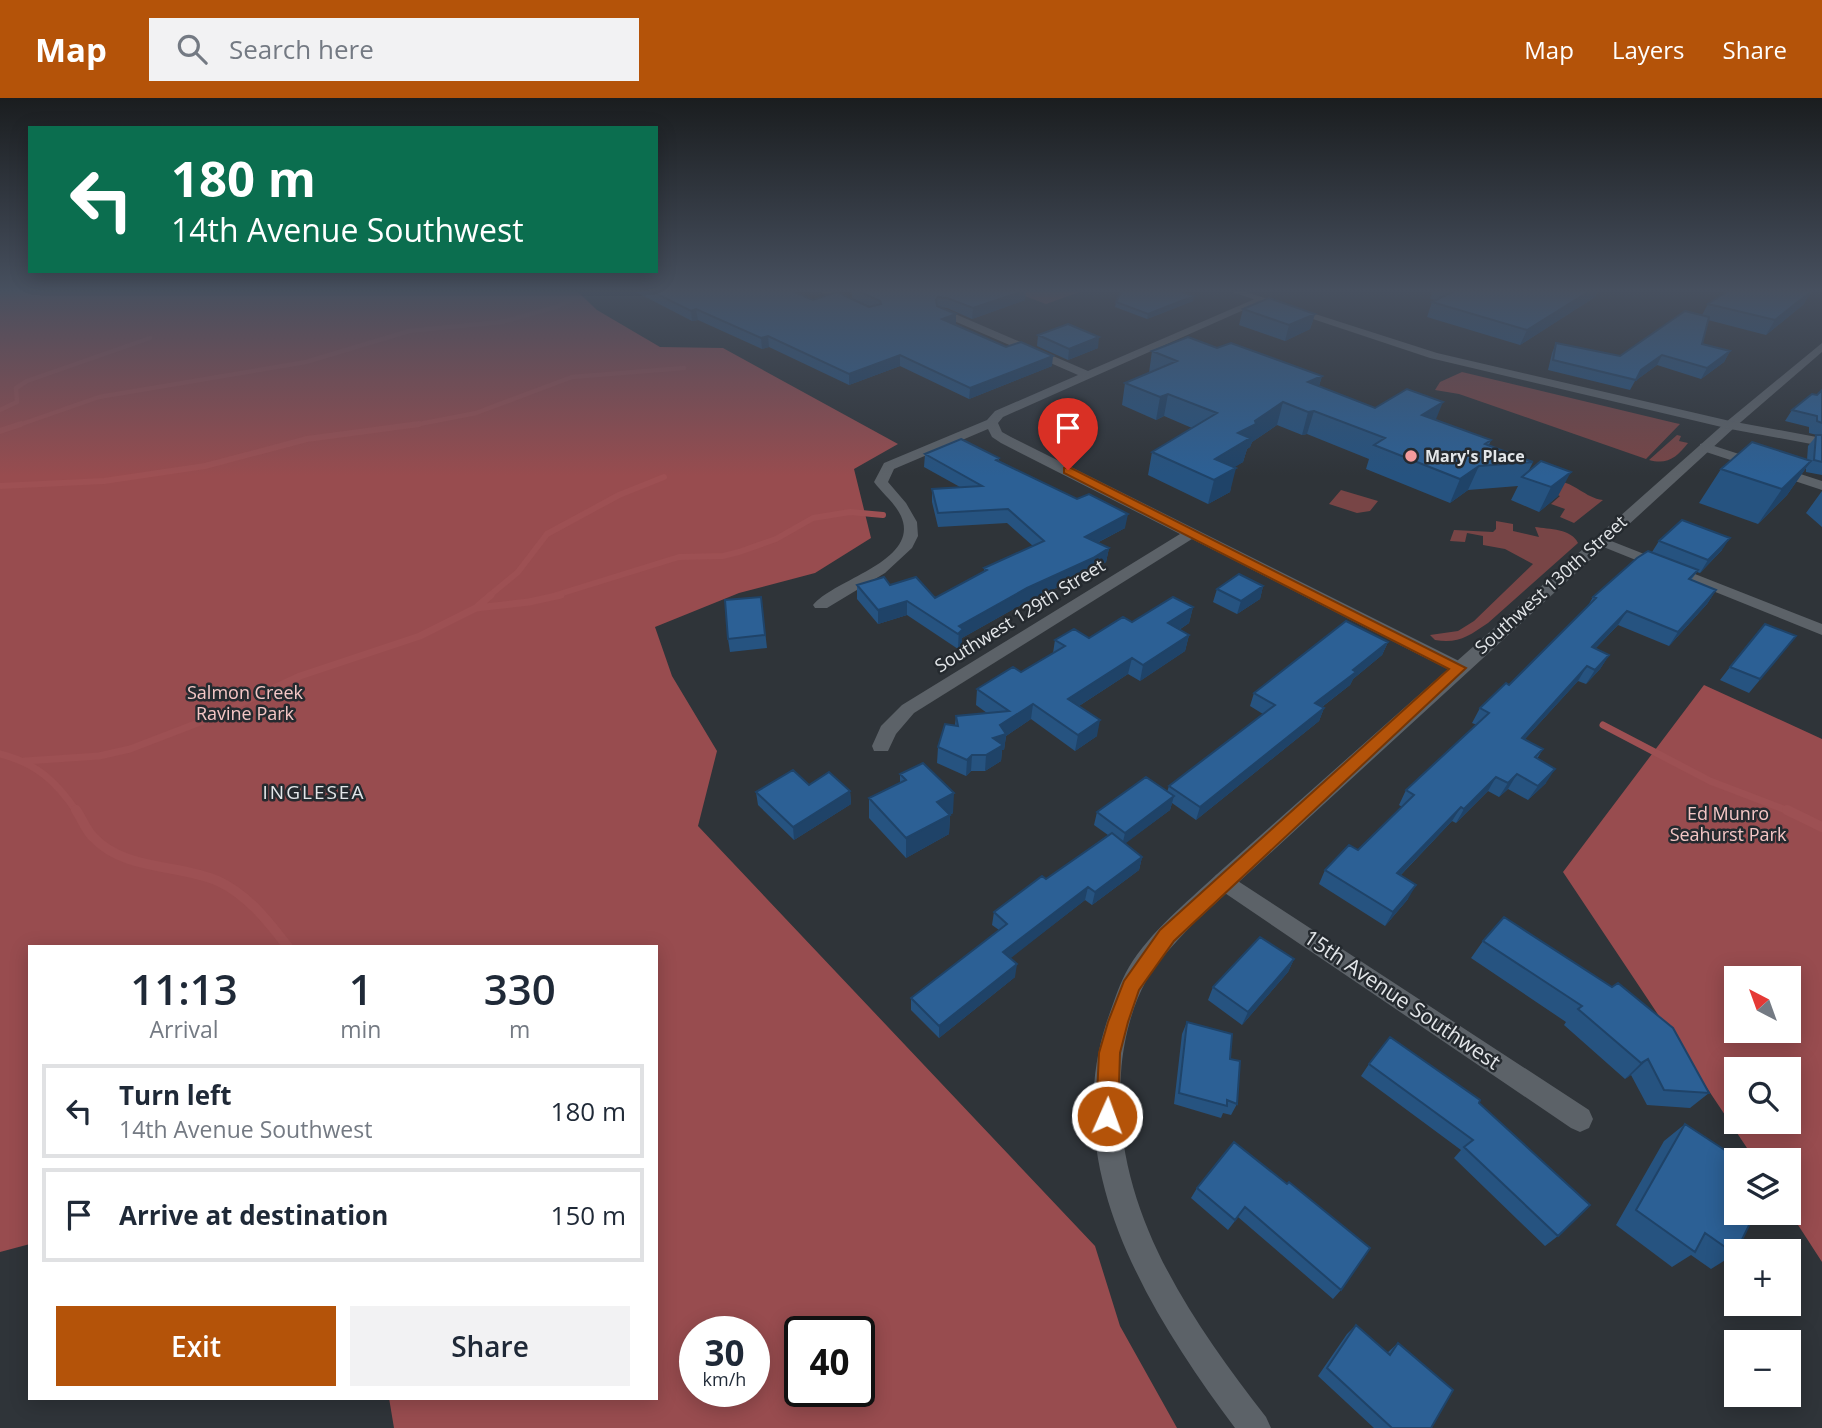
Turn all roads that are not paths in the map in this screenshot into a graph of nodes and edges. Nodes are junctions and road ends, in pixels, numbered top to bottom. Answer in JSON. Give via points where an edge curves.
{"nodes":[{"id":1,"x":1034,"y":352,"type":"edge"},
{"id":2,"x":1141,"y":352,"type":"edge"},
{"id":3,"x":1422,"y":352,"type":"edge"},
{"id":4,"x":1815,"y":352,"type":"edge"},
{"id":5,"x":1088,"y":375,"type":"junction"},
{"id":6,"x":991,"y":424,"type":"junction"},
{"id":7,"x":1730,"y":425,"type":"junction"},
{"id":8,"x":1822,"y":442,"type":"edge"},
{"id":9,"x":1705,"y":447,"type":"junction"},
{"id":10,"x":1822,"y":451,"type":"edge"},
{"id":11,"x":1822,"y":486,"type":"edge"},
{"id":12,"x":1193,"y":532,"type":"junction"},
{"id":13,"x":1601,"y":541,"type":"junction"},
{"id":14,"x":821,"y":605,"type":"dead end"},
{"id":15,"x":1822,"y":630,"type":"edge"},
{"id":16,"x":1459,"y":668,"type":"junction"},
{"id":17,"x":881,"y":746,"type":"dead end"},
{"id":18,"x":1224,"y":881,"type":"junction"},
{"id":19,"x":1580,"y":1119,"type":"dead end"},
{"id":20,"x":1255,"y":1428,"type":"edge"}],
"edges":[{"from":1,"to":5,"type":"street"},
{"from":2,"to":5,"type":"street"},
{"from":3,"to":7,"type":"street"},
{"from":4,"to":7,"type":"street","name":"Southwest 130th Street"},
{"from":5,"to":6,"type":"street","via":[[999,414]]},
{"from":6,"to":12,"type":"street","via":[[1006,440]]},
{"from":6,"to":14,"type":"street","via":[[898,461],[884,471],[881,482],[909,517],[911,542],[892,562]]},
{"from":7,"to":8,"type":"street"},
{"from":7,"to":9,"type":"street","name":"Southwest 130th Street"},
{"from":7,"to":10,"type":"street"},
{"from":9,"to":11,"type":"street"},
{"from":9,"to":13,"type":"street","name":"Southwest 130th Street"},
{"from":12,"to":16,"type":"street"},
{"from":12,"to":17,"type":"street","name":"Southwest 129th Street","via":[[908,709]]},
{"from":13,"to":15,"type":"street"},
{"from":13,"to":16,"type":"street","name":"Southwest 130th Street"},
{"from":16,"to":18,"type":"street","name":"Southwest 130th Street"},
{"from":18,"to":19,"type":"street","name":"15th Avenue Southwest"},
{"from":18,"to":20,"type":"street","name":"Southwest 130th Street","via":[[1167,936],[1131,987],[1110,1053],[1107,1134],[1129,1229],[1182,1329]]}]}
